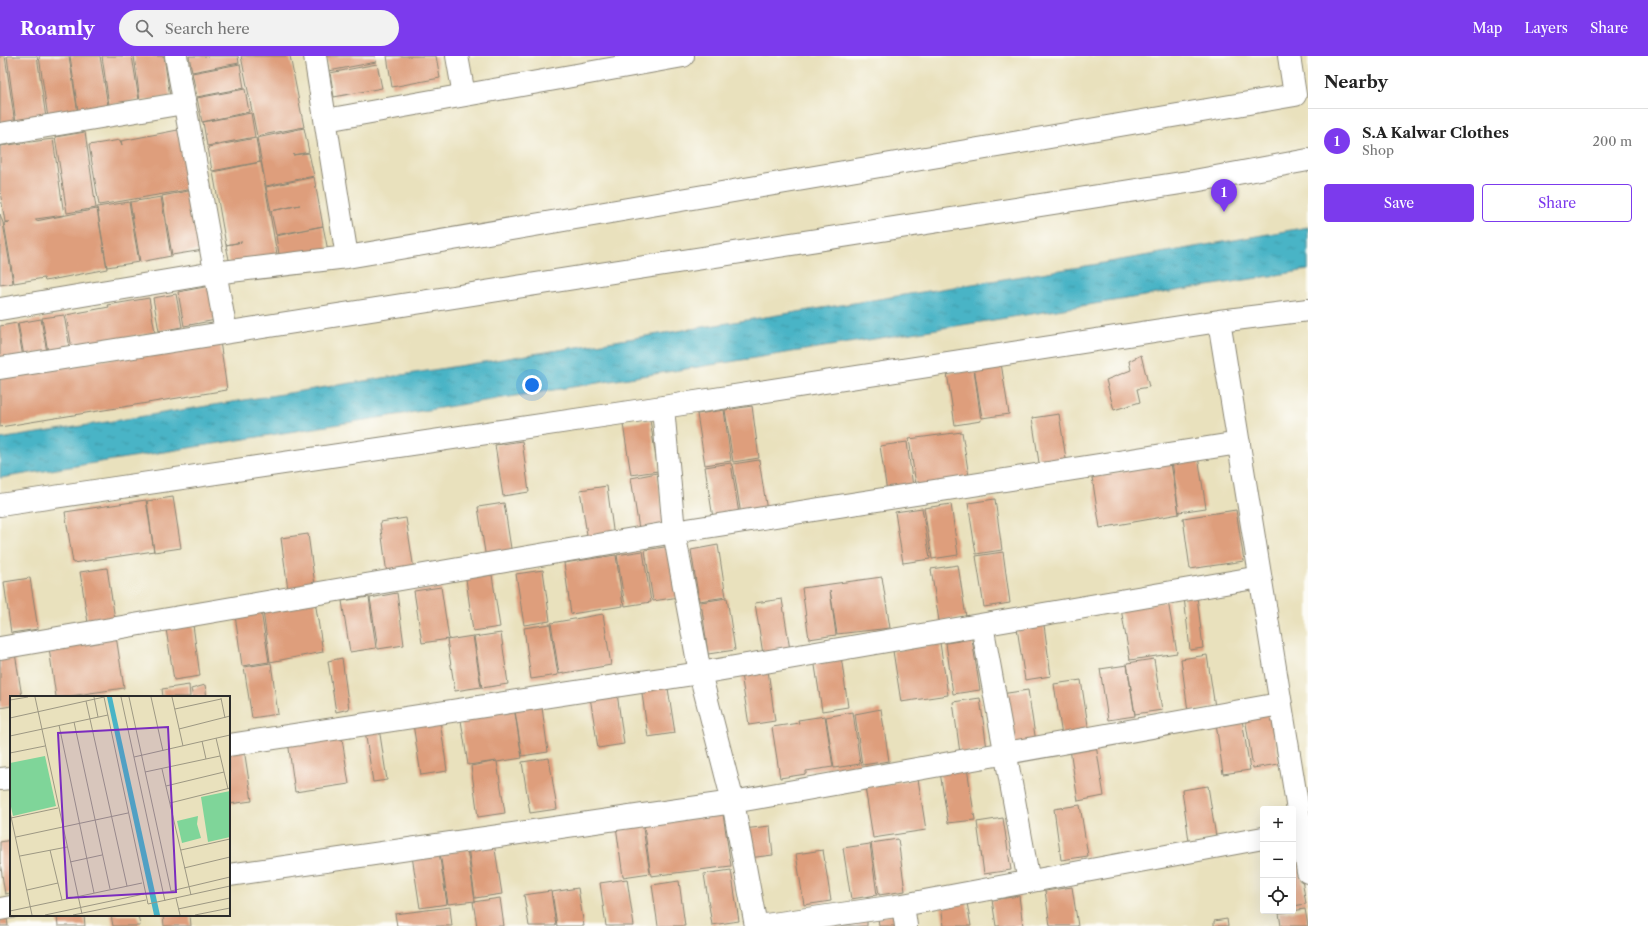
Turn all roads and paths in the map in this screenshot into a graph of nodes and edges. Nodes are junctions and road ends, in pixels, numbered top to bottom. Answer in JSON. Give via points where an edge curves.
{"nodes":[{"id":1,"x":176,"y":56,"type":"edge"},
{"id":2,"x":315,"y":56,"type":"edge"},
{"id":3,"x":457,"y":56,"type":"edge"},
{"id":4,"x":683,"y":56,"type":"edge"},
{"id":5,"x":1289,"y":56,"type":"edge"},
{"id":6,"x":597,"y":63,"type":"edge"},
{"id":7,"x":464,"y":95,"type":"junction"},
{"id":8,"x":184,"y":103,"type":"junction"},
{"id":9,"x":326,"y":120,"type":"junction"},
{"id":10,"x":0,"y":134,"type":"edge"},
{"id":11,"x":1308,"y":160,"type":"edge"},
{"id":12,"x":347,"y":257,"type":"junction"},
{"id":13,"x":214,"y":273,"type":"junction"},
{"id":14,"x":0,"y":309,"type":"edge"},
{"id":15,"x":1308,"y":310,"type":"edge"},
{"id":16,"x":1219,"y":321,"type":"junction"},
{"id":17,"x":226,"y":332,"type":"junction"},
{"id":18,"x":0,"y":368,"type":"edge"},
{"id":19,"x":663,"y":407,"type":"junction"},
{"id":20,"x":1239,"y":443,"type":"junction"},
{"id":21,"x":0,"y":505,"type":"edge"},
{"id":22,"x":674,"y":532,"type":"junction"},
{"id":23,"x":1260,"y":577,"type":"junction"},
{"id":24,"x":982,"y":625,"type":"junction"},
{"id":25,"x":0,"y":648,"type":"edge"},
{"id":26,"x":700,"y":673,"type":"junction"},
{"id":27,"x":1280,"y":704,"type":"junction"},
{"id":28,"x":230,"y":745,"type":"edge"},
{"id":29,"x":1005,"y":753,"type":"junction"},
{"id":30,"x":10,"y":778,"type":"edge"},
{"id":31,"x":0,"y":779,"type":"edge"},
{"id":32,"x":733,"y":802,"type":"junction"},
{"id":33,"x":1301,"y":831,"type":"edge"},
{"id":34,"x":1260,"y":839,"type":"edge"},
{"id":35,"x":1308,"y":872,"type":"edge"},
{"id":36,"x":230,"y":875,"type":"edge"},
{"id":37,"x":1029,"y":882,"type":"junction"},
{"id":38,"x":10,"y":907,"type":"edge"},
{"id":39,"x":0,"y":909,"type":"edge"},
{"id":40,"x":905,"y":916,"type":"edge"},
{"id":41,"x":756,"y":926,"type":"edge"},
{"id":42,"x":760,"y":926,"type":"edge"}],
"edges":[{"from":1,"to":8,"type":"street"},
{"from":2,"to":9,"type":"street"},
{"from":3,"to":7,"type":"street"},
{"from":4,"to":6,"type":"street"},
{"from":5,"to":12,"type":"street","via":[[1295,95]]},
{"from":6,"to":7,"type":"street"},
{"from":7,"to":9,"type":"street"},
{"from":8,"to":10,"type":"street"},
{"from":8,"to":13,"type":"street"},
{"from":9,"to":12,"type":"street"},
{"from":11,"to":17,"type":"street","via":[[1194,181]]},
{"from":12,"to":13,"type":"street"},
{"from":13,"to":14,"type":"street"},
{"from":13,"to":17,"type":"street"},
{"from":15,"to":16,"type":"street"},
{"from":16,"to":19,"type":"street"},
{"from":16,"to":20,"type":"street"},
{"from":17,"to":18,"type":"street"},
{"from":19,"to":21,"type":"street"},
{"from":19,"to":22,"type":"street"},
{"from":20,"to":22,"type":"street"},
{"from":20,"to":23,"type":"street"},
{"from":22,"to":25,"type":"street"},
{"from":22,"to":26,"type":"street"},
{"from":23,"to":24,"type":"street"},
{"from":23,"to":27,"type":"street"},
{"from":24,"to":26,"type":"street"},
{"from":24,"to":29,"type":"street"},
{"from":26,"to":28,"type":"street"},
{"from":26,"to":32,"type":"street"},
{"from":27,"to":29,"type":"street"},
{"from":27,"to":33,"type":"street"},
{"from":29,"to":32,"type":"street"},
{"from":29,"to":37,"type":"street"},
{"from":30,"to":31,"type":"street"},
{"from":32,"to":36,"type":"street"},
{"from":32,"to":41,"type":"street"},
{"from":33,"to":35,"type":"street"},
{"from":34,"to":37,"type":"street"},
{"from":37,"to":40,"type":"street"},
{"from":38,"to":39,"type":"street"},
{"from":40,"to":42,"type":"street"}]}
